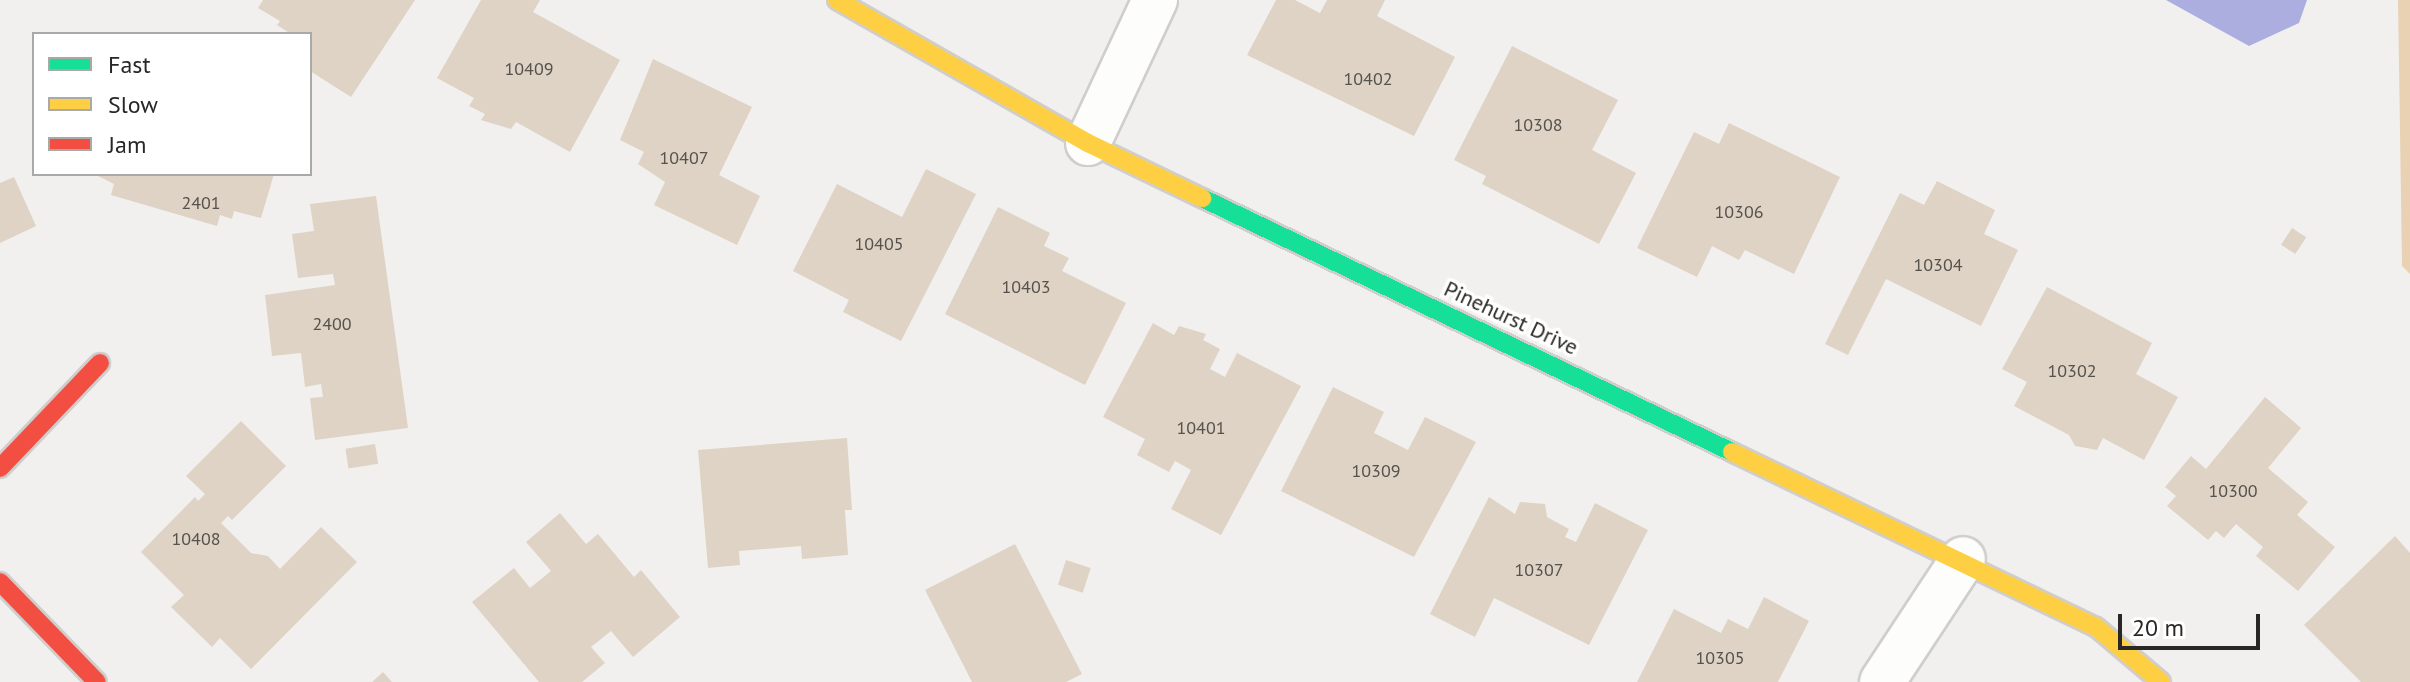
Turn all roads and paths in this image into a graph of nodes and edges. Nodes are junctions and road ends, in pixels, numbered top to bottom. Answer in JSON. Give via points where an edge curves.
{"nodes":[{"id":1,"x":837,"y":0,"type":"edge"},
{"id":2,"x":1155,"y":0,"type":"edge"},
{"id":3,"x":1088,"y":143,"type":"junction"},
{"id":4,"x":100,"y":363,"type":"dead end"},
{"id":5,"x":0,"y":468,"type":"edge"},
{"id":6,"x":1963,"y":559,"type":"junction"},
{"id":7,"x":0,"y":582,"type":"edge"},
{"id":8,"x":97,"y":682,"type":"edge"},
{"id":9,"x":1882,"y":682,"type":"edge"},
{"id":10,"x":2161,"y":682,"type":"edge"}],
"edges":[{"from":1,"to":3,"type":"street","name":"Pinehurst Drive"},
{"from":2,"to":3,"type":"street"},
{"from":3,"to":6,"type":"street","name":"Pinehurst Drive"},
{"from":4,"to":5,"type":"street"},
{"from":6,"to":9,"type":"street"},
{"from":6,"to":10,"type":"street","name":"Pinehurst Drive","via":[[2096,627]]},
{"from":7,"to":8,"type":"street"}]}
